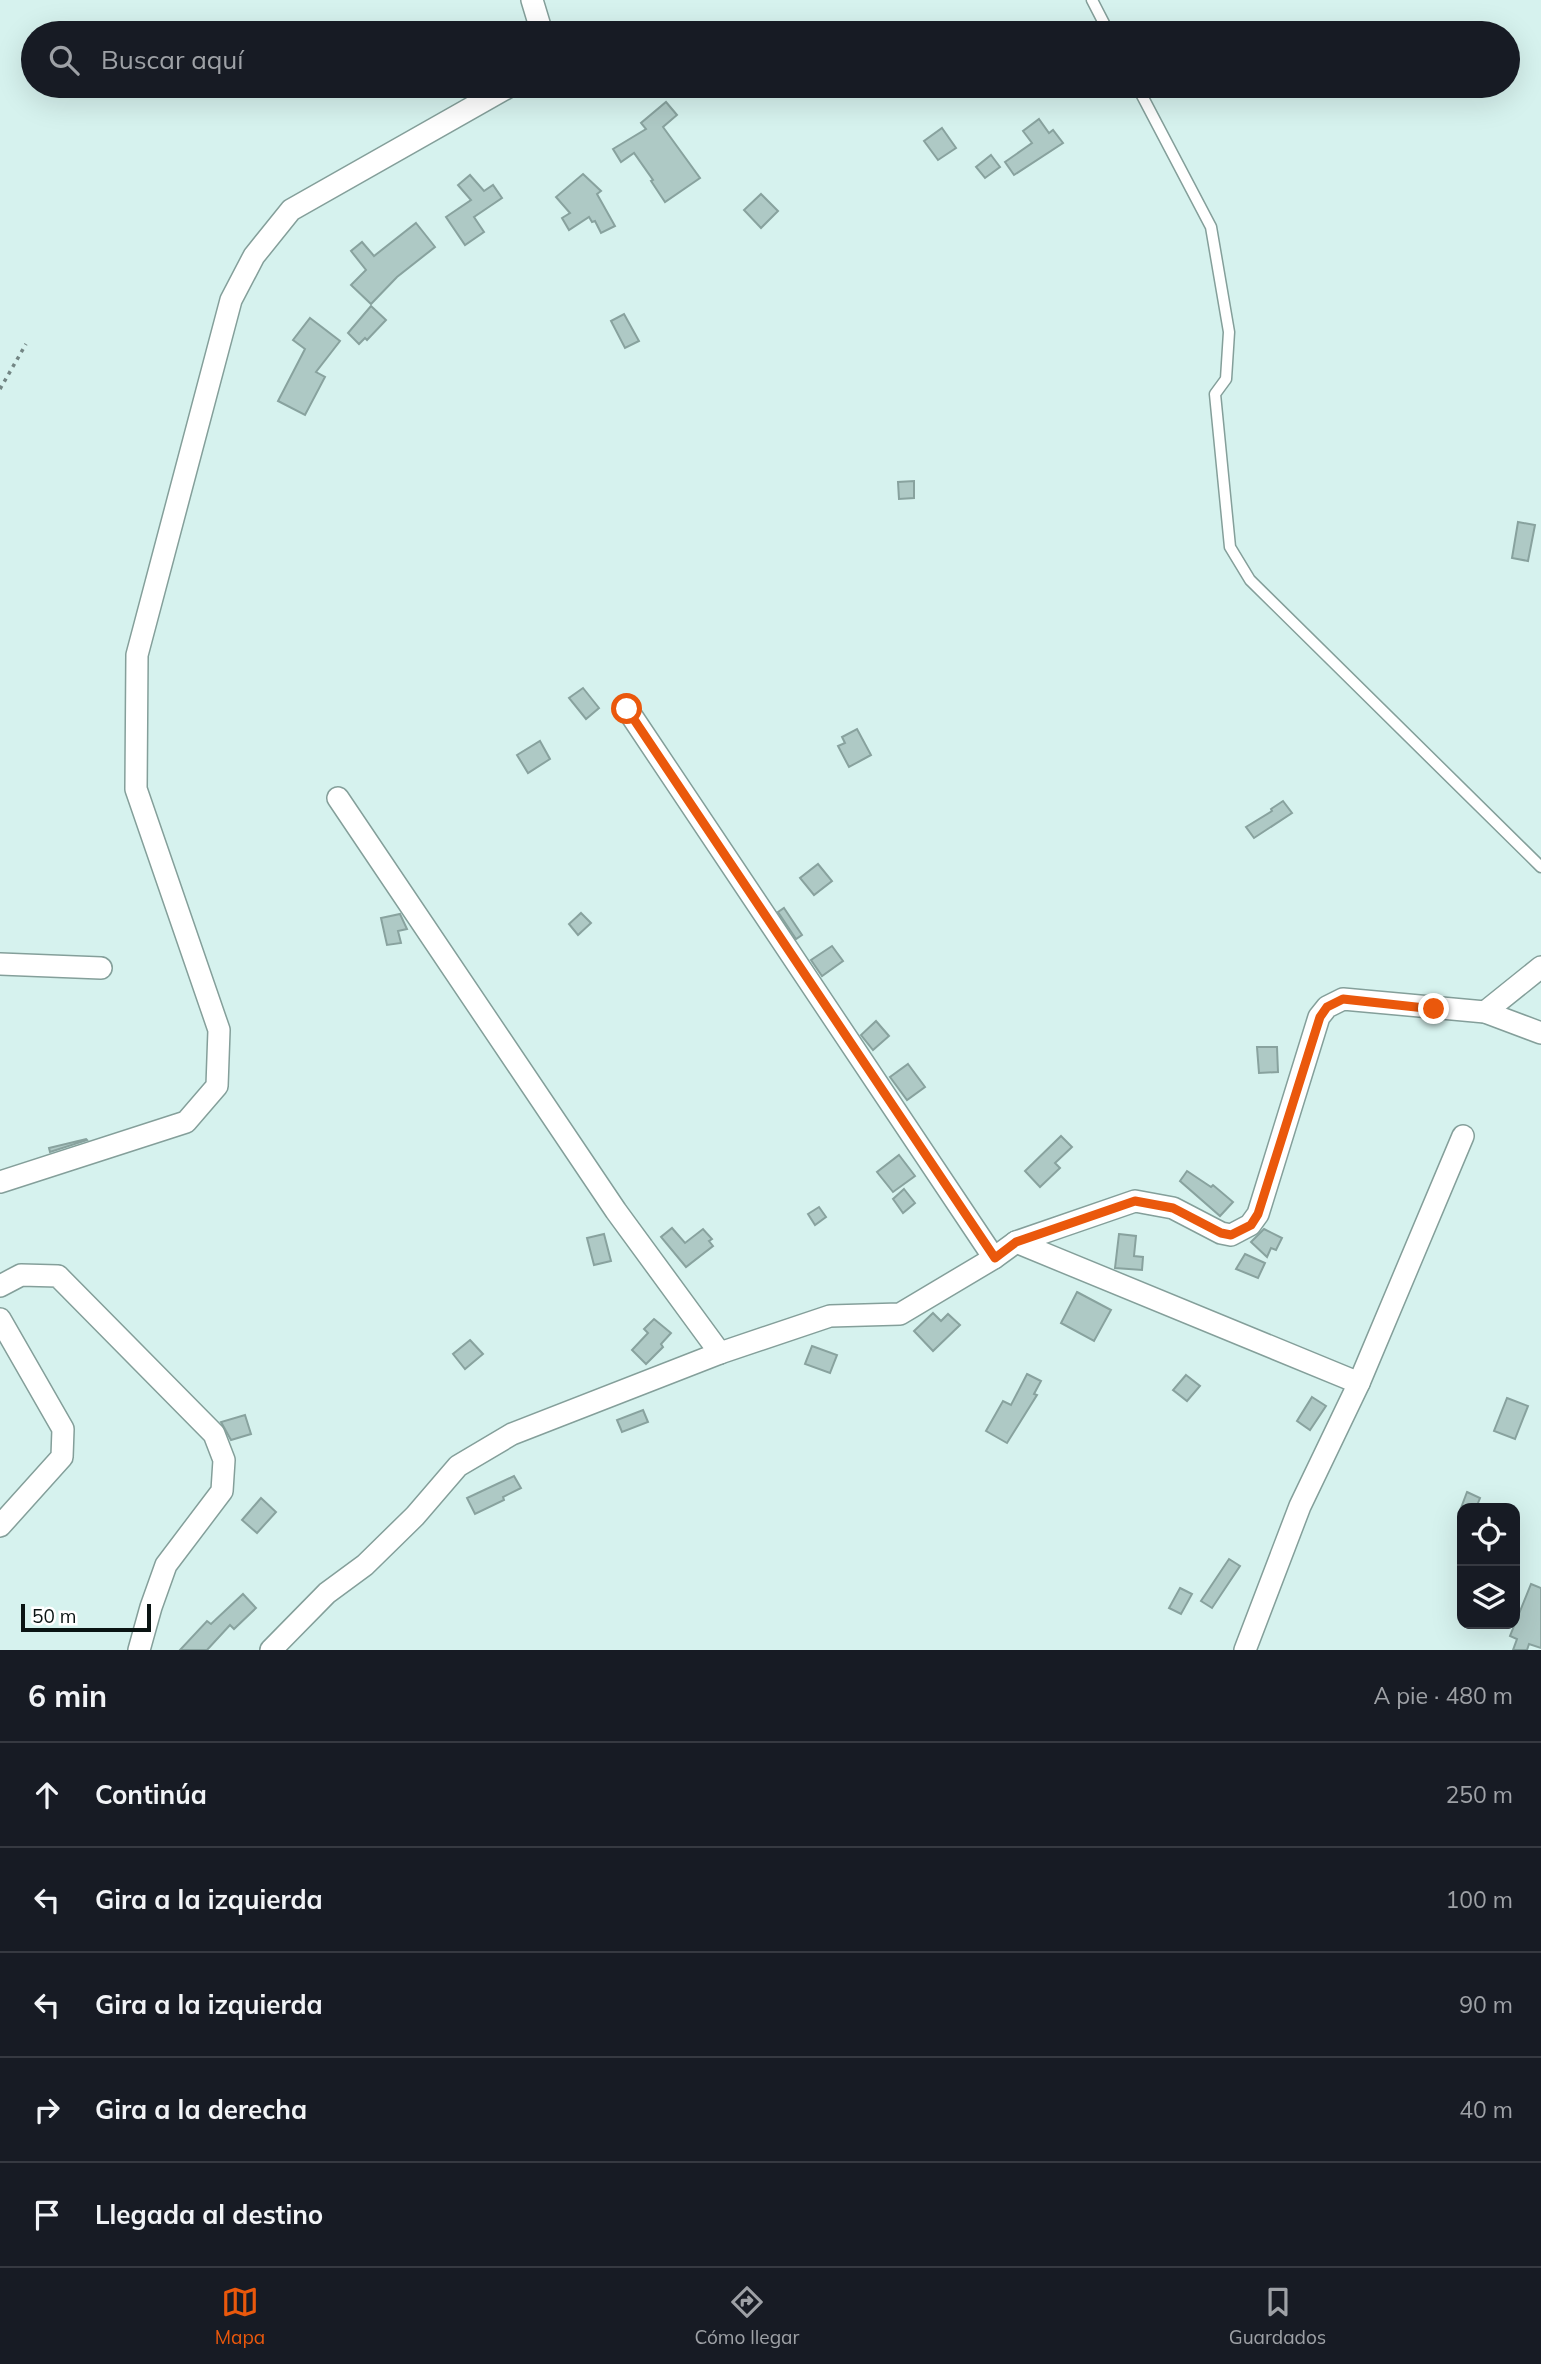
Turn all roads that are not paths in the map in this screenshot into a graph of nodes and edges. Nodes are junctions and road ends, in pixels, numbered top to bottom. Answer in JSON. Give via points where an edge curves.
{"nodes":[{"id":1,"x":532,"y":0,"type":"edge"},
{"id":2,"x":1092,"y":0,"type":"edge"},
{"id":3,"x":540,"y":21,"type":"edge"},
{"id":4,"x":1103,"y":21,"type":"edge"},
{"id":5,"x":489,"y":98,"type":"edge"},
{"id":6,"x":1143,"y":98,"type":"edge"},
{"id":7,"x":627,"y":709,"type":"dead end"},
{"id":8,"x":338,"y":798,"type":"dead end"},
{"id":9,"x":1541,"y":867,"type":"edge"},
{"id":10,"x":0,"y":964,"type":"edge"},
{"id":11,"x":1541,"y":967,"type":"edge"},
{"id":12,"x":102,"y":968,"type":"dead end"},
{"id":13,"x":1485,"y":1012,"type":"junction"},
{"id":14,"x":1541,"y":1033,"type":"edge"},
{"id":15,"x":1463,"y":1136,"type":"dead end"},
{"id":16,"x":0,"y":1182,"type":"edge"},
{"id":17,"x":1016,"y":1242,"type":"junction"},
{"id":18,"x":995,"y":1258,"type":"junction"},
{"id":19,"x":0,"y":1286,"type":"edge"},
{"id":20,"x":0,"y":1319,"type":"edge"},
{"id":21,"x":720,"y":1353,"type":"junction"},
{"id":22,"x":1359,"y":1382,"type":"junction"},
{"id":23,"x":0,"y":1526,"type":"edge"},
{"id":24,"x":139,"y":1650,"type":"edge"},
{"id":25,"x":271,"y":1650,"type":"edge"},
{"id":26,"x":1245,"y":1650,"type":"edge"}],
"edges":[{"from":1,"to":3,"type":"street"},
{"from":2,"to":4,"type":"lane"},
{"from":5,"to":16,"type":"street","via":[[291,210],[254,256],[231,300],[137,655],[136,789],[219,1030],[217,1086],[186,1122]]},
{"from":6,"to":9,"type":"lane","via":[[1211,228],[1229,332],[1226,379],[1215,394],[1230,547],[1250,580]]},
{"from":7,"to":18,"type":"street"},
{"from":8,"to":21,"type":"street","via":[[616,1211]]},
{"from":10,"to":12,"type":"street"},
{"from":11,"to":13,"type":"street"},
{"from":13,"to":14,"type":"street"},
{"from":13,"to":17,"type":"street","via":[[1343,999],[1327,1007],[1258,1214],[1241,1231],[1221,1233],[1173,1208],[1135,1201]]},
{"from":15,"to":22,"type":"street"},
{"from":17,"to":18,"type":"street"},
{"from":17,"to":22,"type":"street"},
{"from":18,"to":21,"type":"street","via":[[900,1314],[830,1316]]},
{"from":19,"to":24,"type":"street","via":[[21,1275],[58,1276],[214,1434],[224,1460],[222,1491],[166,1565]]},
{"from":20,"to":23,"type":"street","via":[[63,1429],[62,1457]]},
{"from":21,"to":25,"type":"street","via":[[512,1434],[458,1466],[415,1516],[365,1565],[327,1593]]},
{"from":22,"to":26,"type":"street","via":[[1300,1506]]}]}
